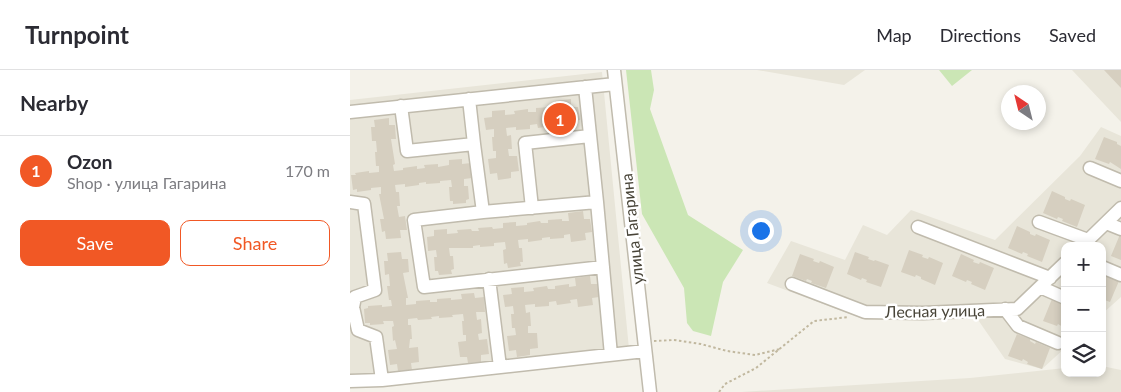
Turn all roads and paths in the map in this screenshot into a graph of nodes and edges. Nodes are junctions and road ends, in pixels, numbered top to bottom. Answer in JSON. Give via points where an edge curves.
{"nodes":[{"id":1,"x":614,"y":70,"type":"edge"},
{"id":2,"x":615,"y":84,"type":"junction"},
{"id":3,"x":585,"y":87,"type":"junction"},
{"id":4,"x":469,"y":99,"type":"junction"},
{"id":5,"x":401,"y":106,"type":"junction"},
{"id":6,"x":350,"y":112,"type":"edge"},
{"id":7,"x":590,"y":136,"type":"junction"},
{"id":8,"x":474,"y":144,"type":"junction"},
{"id":9,"x":1090,"y":168,"type":"dead end"},
{"id":10,"x":1121,"y":181,"type":"edge"},
{"id":11,"x":350,"y":202,"type":"edge"},
{"id":12,"x":597,"y":202,"type":"junction"},
{"id":13,"x":532,"y":208,"type":"junction"},
{"id":14,"x":1121,"y":208,"type":"edge"},
{"id":15,"x":483,"y":212,"type":"junction"},
{"id":16,"x":1039,"y":222,"type":"dead end"},
{"id":17,"x":1106,"y":223,"type":"junction"},
{"id":18,"x":918,"y":227,"type":"dead end"},
{"id":19,"x":1121,"y":229,"type":"edge"},
{"id":20,"x":1083,"y":242,"type":"edge"},
{"id":21,"x":1086,"y":242,"type":"edge"},
{"id":22,"x":603,"y":267,"type":"junction"},
{"id":23,"x":1061,"y":267,"type":"edge"},
{"id":24,"x":1106,"y":269,"type":"edge"},
{"id":25,"x":1121,"y":275,"type":"edge"},
{"id":26,"x":1050,"y":278,"type":"junction"},
{"id":27,"x":489,"y":280,"type":"junction"},
{"id":28,"x":792,"y":284,"type":"dead end"},
{"id":29,"x":1040,"y":287,"type":"junction"},
{"id":30,"x":1061,"y":296,"type":"edge"},
{"id":31,"x":1005,"y":309,"type":"junction"},
{"id":32,"x":849,"y":317,"type":"dead end"},
{"id":33,"x":1058,"y":343,"type":"dead end"},
{"id":34,"x":645,"y":346,"type":"junction"},
{"id":35,"x":781,"y":348,"type":"junction"},
{"id":36,"x":611,"y":355,"type":"junction"},
{"id":37,"x":500,"y":367,"type":"junction"},
{"id":38,"x":382,"y":380,"type":"junction"},
{"id":39,"x":350,"y":382,"type":"edge"},
{"id":40,"x":650,"y":390,"type":"edge"},
{"id":41,"x":719,"y":392,"type":"edge"}],
"edges":[{"from":1,"to":2,"type":"street","name":"улица Гагарина"},
{"from":2,"to":3,"type":"street"},
{"from":2,"to":34,"type":"street","name":"улица Гагарина"},
{"from":3,"to":4,"type":"street"},
{"from":3,"to":7,"type":"street"},
{"from":4,"to":5,"type":"street"},
{"from":4,"to":8,"type":"street"},
{"from":5,"to":6,"type":"street"},
{"from":5,"to":8,"type":"street","via":[[407,151]]},
{"from":7,"to":12,"type":"street"},
{"from":7,"to":13,"type":"street","via":[[525,143]]},
{"from":8,"to":15,"type":"street"},
{"from":9,"to":10,"type":"street"},
{"from":11,"to":38,"type":"street","via":[[364,204],[374,290],[355,297],[358,330],[376,337]]},
{"from":12,"to":13,"type":"street"},
{"from":12,"to":22,"type":"street"},
{"from":13,"to":15,"type":"street"},
{"from":14,"to":17,"type":"street"},
{"from":15,"to":27,"type":"street","via":[[414,220],[424,287]]},
{"from":16,"to":20,"type":"street"},
{"from":17,"to":19,"type":"street"},
{"from":17,"to":21,"type":"street"},
{"from":18,"to":26,"type":"street"},
{"from":22,"to":27,"type":"street"},
{"from":22,"to":36,"type":"street"},
{"from":23,"to":26,"type":"street","name":"Лесная улица"},
{"from":24,"to":25,"type":"street"},
{"from":26,"to":29,"type":"street","name":"Лесная улица"},
{"from":27,"to":37,"type":"street"},
{"from":28,"to":31,"type":"street","name":"Лесная улица","via":[[865,312]]},
{"from":29,"to":30,"type":"street"},
{"from":29,"to":31,"type":"street","name":"Лесная улица","via":[[1017,309]]},
{"from":31,"to":33,"type":"street","via":[[1018,326]]},
{"from":32,"to":35,"type":"path","via":[[814,321]]},
{"from":34,"to":35,"type":"path","via":[[683,342],[755,355]]},
{"from":34,"to":36,"type":"street"},
{"from":34,"to":40,"type":"street","name":"улица Гагарина"},
{"from":35,"to":41,"type":"path","via":[[756,368],[724,384]]},
{"from":36,"to":37,"type":"street"},
{"from":37,"to":38,"type":"street"},
{"from":38,"to":39,"type":"street"}]}
